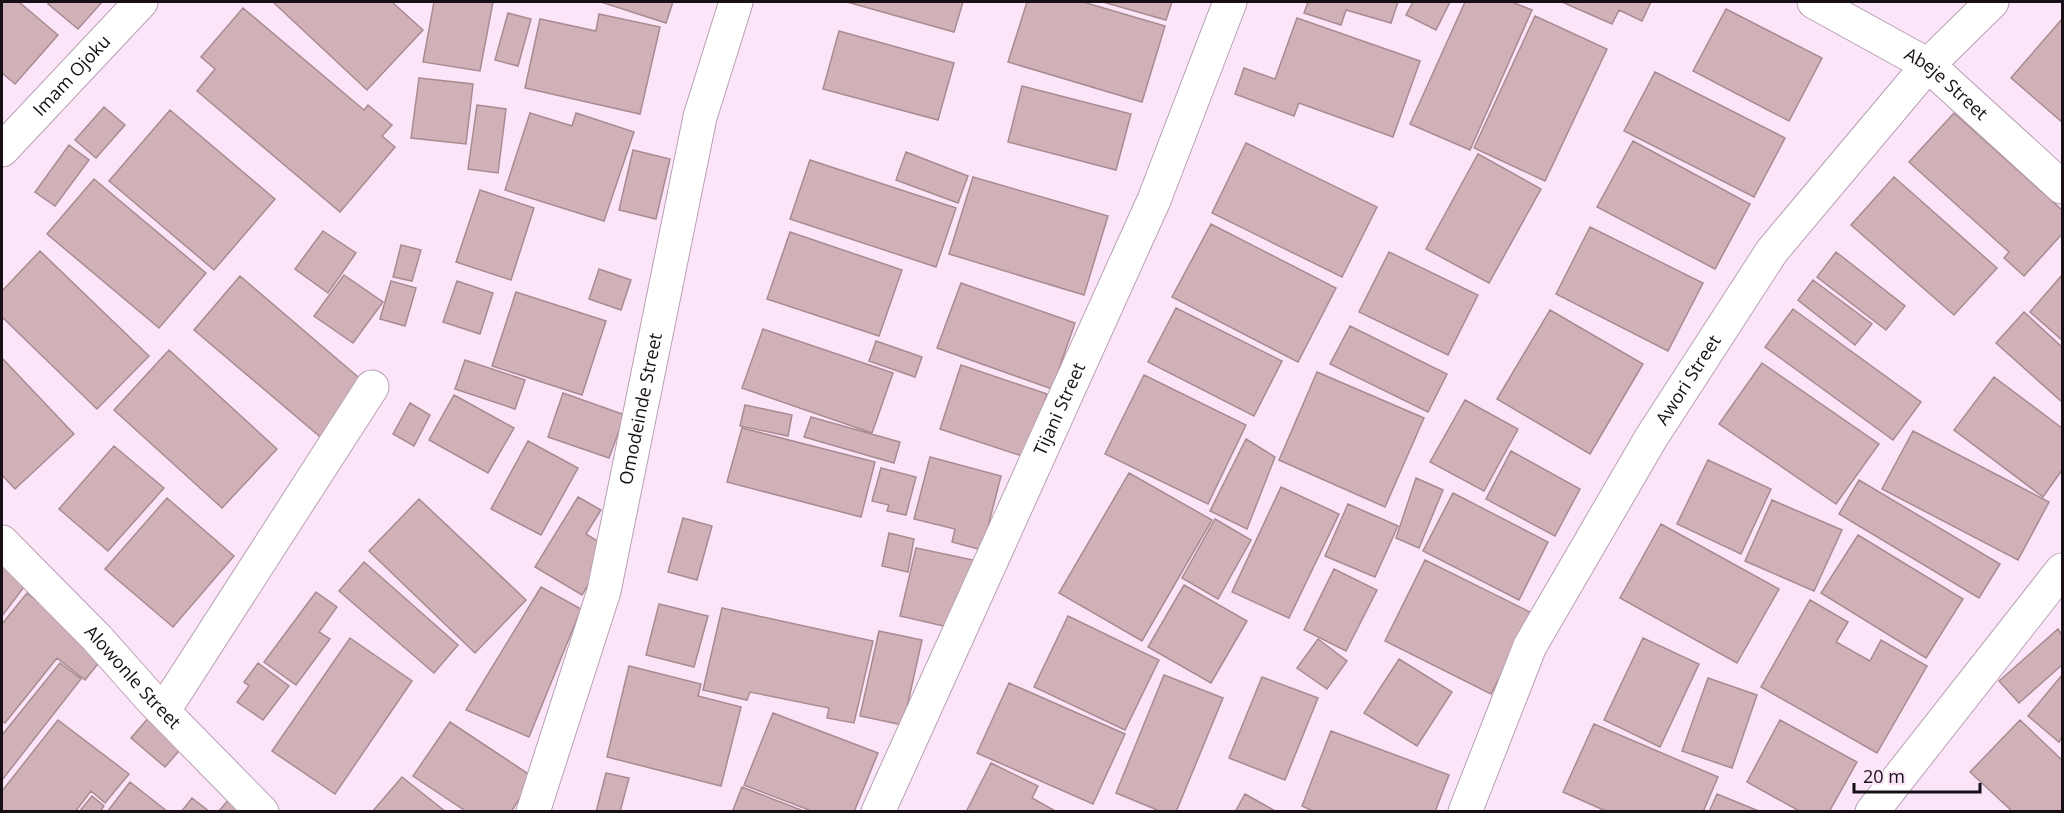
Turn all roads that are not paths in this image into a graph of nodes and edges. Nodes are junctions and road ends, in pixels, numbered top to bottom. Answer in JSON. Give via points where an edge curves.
{"nodes":[{"id":1,"x":141,"y":2,"type":"edge"},
{"id":2,"x":736,"y":2,"type":"edge"},
{"id":3,"x":1230,"y":2,"type":"edge"},
{"id":4,"x":1814,"y":2,"type":"edge"},
{"id":5,"x":1992,"y":2,"type":"edge"},
{"id":6,"x":1928,"y":65,"type":"junction"},
{"id":7,"x":2,"y":150,"type":"edge"},
{"id":8,"x":2062,"y":187,"type":"edge"},
{"id":9,"x":372,"y":387,"type":"dead end"},
{"id":10,"x":2,"y":542,"type":"edge"},
{"id":11,"x":2062,"y":570,"type":"edge"},
{"id":12,"x":164,"y":710,"type":"junction"},
{"id":13,"x":262,"y":812,"type":"edge"},
{"id":14,"x":533,"y":812,"type":"edge"},
{"id":15,"x":878,"y":812,"type":"edge"},
{"id":16,"x":1465,"y":812,"type":"edge"},
{"id":17,"x":1872,"y":812,"type":"edge"}],
"edges":[{"from":1,"to":7,"type":"street","name":"Imam Ojoku"},
{"from":2,"to":14,"type":"street","name":"Omodeinde Street","via":[[700,117],[604,591]]},
{"from":3,"to":15,"type":"street","name":"Tijani Street","via":[[1154,200]]},
{"from":4,"to":6,"type":"street","name":"Abeje Street"},
{"from":5,"to":6,"type":"street","name":"Awori Street"},
{"from":6,"to":8,"type":"street","name":"Abeje Street"},
{"from":6,"to":16,"type":"street","name":"Awori Street","via":[[1772,251],[1651,438],[1530,646]]},
{"from":9,"to":12,"type":"street"},
{"from":10,"to":12,"type":"street","name":"Alowonle Street"},
{"from":11,"to":17,"type":"street"},
{"from":12,"to":13,"type":"street","name":"Alowonle Street"}]}
